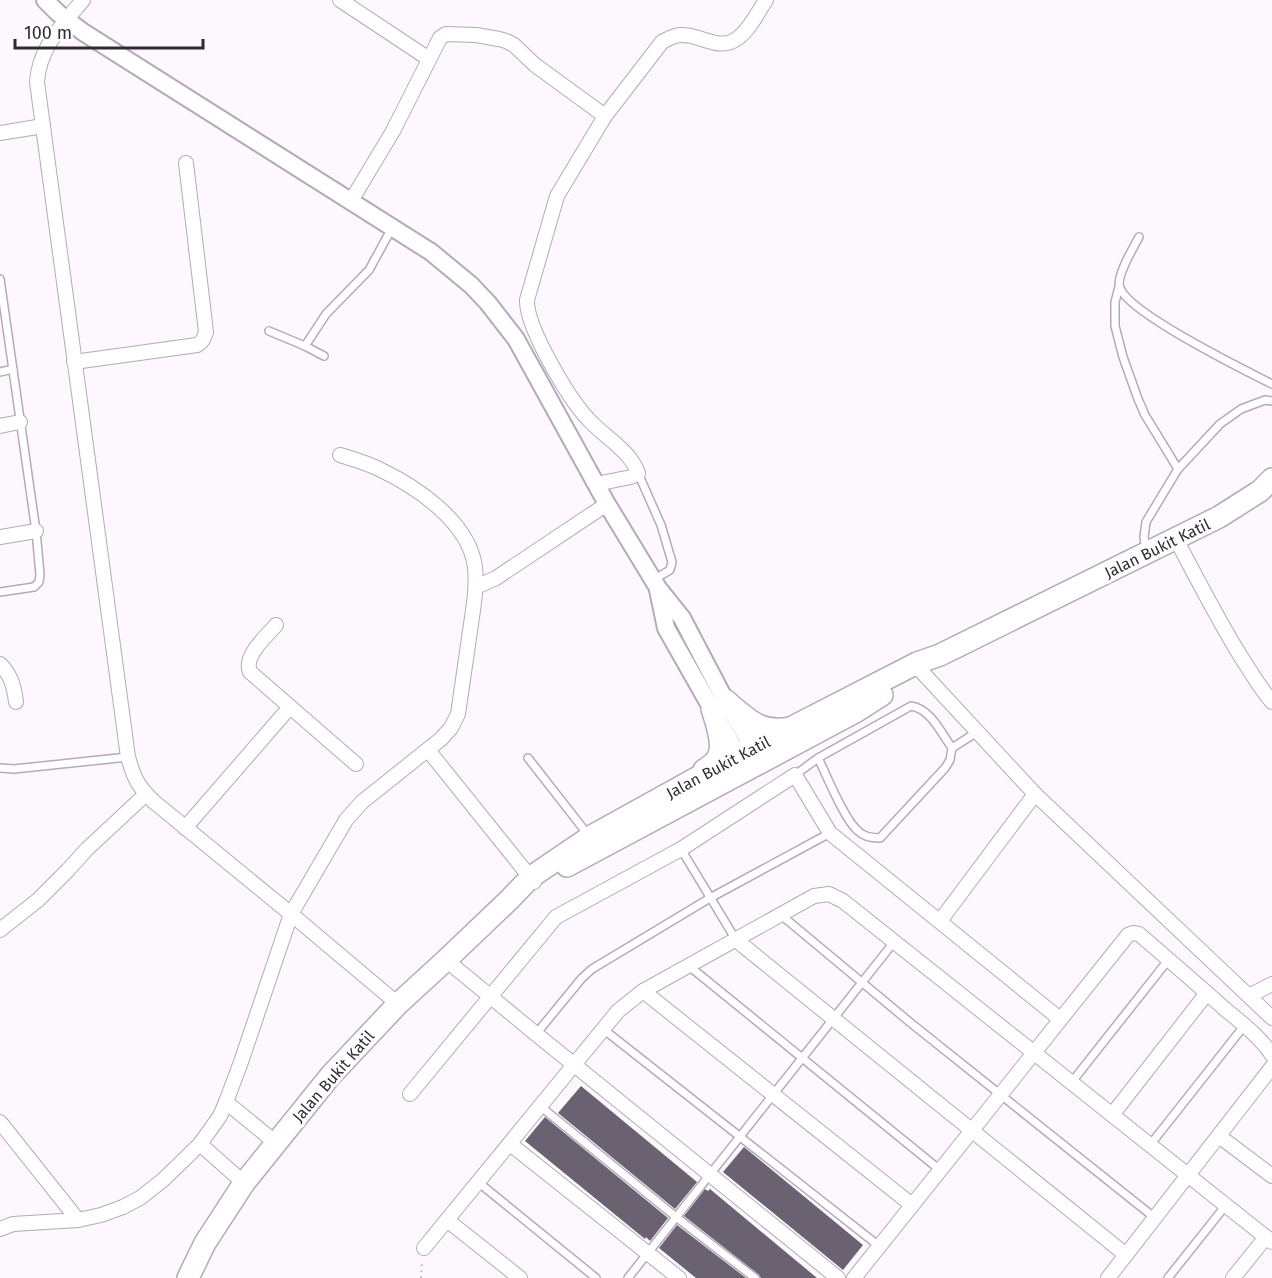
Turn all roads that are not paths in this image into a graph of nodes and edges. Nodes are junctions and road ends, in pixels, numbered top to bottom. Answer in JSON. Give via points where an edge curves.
{"nodes":[{"id":1,"x":45,"y":0,"type":"edge"},
{"id":2,"x":83,"y":0,"type":"edge"},
{"id":3,"x":340,"y":0,"type":"edge"},
{"id":4,"x":766,"y":0,"type":"edge"},
{"id":5,"x":66,"y":20,"type":"junction"},
{"id":6,"x":429,"y":58,"type":"junction"},
{"id":7,"x":605,"y":116,"type":"junction"},
{"id":8,"x":43,"y":126,"type":"junction"},
{"id":9,"x":0,"y":133,"type":"edge"},
{"id":10,"x":186,"y":163,"type":"dead end"},
{"id":11,"x":351,"y":201,"type":"junction"},
{"id":12,"x":393,"y":227,"type":"junction"},
{"id":13,"x":1139,"y":237,"type":"dead end"},
{"id":14,"x":0,"y":279,"type":"edge"},
{"id":15,"x":1119,"y":287,"type":"junction"},
{"id":16,"x":268,"y":331,"type":"dead end"},
{"id":17,"x":305,"y":346,"type":"junction"},
{"id":18,"x":324,"y":356,"type":"dead end"},
{"id":19,"x":75,"y":362,"type":"junction"},
{"id":20,"x":13,"y":369,"type":"junction"},
{"id":21,"x":0,"y":372,"type":"edge"},
{"id":22,"x":1272,"y":384,"type":"edge"},
{"id":23,"x":1272,"y":401,"type":"edge"},
{"id":24,"x":20,"y":422,"type":"junction"},
{"id":25,"x":0,"y":426,"type":"edge"},
{"id":26,"x":340,"y":455,"type":"dead end"},
{"id":27,"x":1178,"y":469,"type":"junction"},
{"id":28,"x":638,"y":473,"type":"junction"},
{"id":29,"x":1272,"y":479,"type":"edge"},
{"id":30,"x":596,"y":484,"type":"junction"},
{"id":31,"x":607,"y":504,"type":"junction"},
{"id":32,"x":36,"y":531,"type":"junction"},
{"id":33,"x":0,"y":537,"type":"edge"},
{"id":34,"x":1176,"y":539,"type":"junction"},
{"id":35,"x":1146,"y":553,"type":"junction"},
{"id":36,"x":656,"y":584,"type":"junction"},
{"id":37,"x":476,"y":587,"type":"junction"},
{"id":38,"x":0,"y":592,"type":"edge"},
{"id":39,"x":276,"y":625,"type":"dead end"},
{"id":40,"x":0,"y":664,"type":"edge"},
{"id":41,"x":919,"y":667,"type":"junction"},
{"id":42,"x":16,"y":702,"type":"dead end"},
{"id":43,"x":1272,"y":702,"type":"edge"},
{"id":44,"x":719,"y":704,"type":"junction"},
{"id":45,"x":290,"y":707,"type":"junction"},
{"id":46,"x":794,"y":727,"type":"junction"},
{"id":47,"x":978,"y":731,"type":"junction"},
{"id":48,"x":952,"y":748,"type":"junction"},
{"id":49,"x":428,"y":750,"type":"junction"},
{"id":50,"x":785,"y":750,"type":"junction"},
{"id":51,"x":747,"y":754,"type":"junction"},
{"id":52,"x":128,"y":757,"type":"junction"},
{"id":53,"x":528,"y":758,"type":"dead end"},
{"id":54,"x":818,"y":758,"type":"junction"},
{"id":55,"x":356,"y":764,"type":"dead end"},
{"id":56,"x":0,"y":768,"type":"edge"},
{"id":57,"x":795,"y":775,"type":"junction"},
{"id":58,"x":725,"y":782,"type":"junction"},
{"id":59,"x":679,"y":788,"type":"junction"},
{"id":60,"x":146,"y":794,"type":"junction"},
{"id":61,"x":1035,"y":794,"type":"junction"},
{"id":62,"x":185,"y":828,"type":"junction"},
{"id":63,"x":830,"y":833,"type":"junction"},
{"id":64,"x":590,"y":837,"type":"junction"},
{"id":65,"x":681,"y":849,"type":"junction"},
{"id":66,"x":534,"y":882,"type":"junction"},
{"id":67,"x":710,"y":898,"type":"junction"},
{"id":68,"x":291,"y":914,"type":"junction"},
{"id":69,"x":781,"y":915,"type":"junction"},
{"id":70,"x":940,"y":921,"type":"junction"},
{"id":71,"x":0,"y":930,"type":"edge"},
{"id":72,"x":736,"y":940,"type":"junction"},
{"id":73,"x":894,"y":942,"type":"junction"},
{"id":74,"x":1169,"y":959,"type":"junction"},
{"id":75,"x":446,"y":960,"type":"junction"},
{"id":76,"x":689,"y":966,"type":"junction"},
{"id":77,"x":861,"y":983,"type":"junction"},
{"id":78,"x":1272,"y":984,"type":"edge"},
{"id":79,"x":644,"y":991,"type":"junction"},
{"id":80,"x":1208,"y":993,"type":"junction"},
{"id":81,"x":490,"y":996,"type":"junction"},
{"id":82,"x":1249,"y":996,"type":"junction"},
{"id":83,"x":398,"y":1004,"type":"junction"},
{"id":84,"x":833,"y":1018,"type":"junction"},
{"id":85,"x":1272,"y":1018,"type":"edge"},
{"id":86,"x":1060,"y":1019,"type":"junction"},
{"id":87,"x":1244,"y":1026,"type":"junction"},
{"id":88,"x":603,"y":1029,"type":"junction"},
{"id":89,"x":536,"y":1034,"type":"junction"},
{"id":90,"x":1033,"y":1053,"type":"junction"},
{"id":91,"x":1272,"y":1055,"type":"edge"},
{"id":92,"x":802,"y":1058,"type":"junction"},
{"id":93,"x":574,"y":1065,"type":"junction"},
{"id":94,"x":1272,"y":1067,"type":"edge"},
{"id":95,"x":1071,"y":1083,"type":"junction"},
{"id":96,"x":410,"y":1094,"type":"dead end"},
{"id":97,"x":773,"y":1095,"type":"junction"},
{"id":98,"x":1000,"y":1095,"type":"junction"},
{"id":99,"x":226,"y":1102,"type":"junction"},
{"id":100,"x":540,"y":1106,"type":"junction"},
{"id":101,"x":1112,"y":1115,"type":"junction"},
{"id":102,"x":0,"y":1122,"type":"edge"},
{"id":103,"x":972,"y":1130,"type":"junction"},
{"id":104,"x":1219,"y":1136,"type":"junction"},
{"id":105,"x":740,"y":1137,"type":"junction"},
{"id":106,"x":276,"y":1143,"type":"junction"},
{"id":107,"x":200,"y":1144,"type":"junction"},
{"id":108,"x":510,"y":1144,"type":"junction"},
{"id":109,"x":1150,"y":1145,"type":"junction"},
{"id":110,"x":940,"y":1170,"type":"junction"},
{"id":111,"x":710,"y":1175,"type":"junction"},
{"id":112,"x":1188,"y":1175,"type":"junction"},
{"id":113,"x":1272,"y":1176,"type":"edge"},
{"id":114,"x":478,"y":1182,"type":"junction"},
{"id":115,"x":244,"y":1183,"type":"junction"},
{"id":116,"x":912,"y":1205,"type":"junction"},
{"id":117,"x":1226,"y":1205,"type":"junction"},
{"id":118,"x":676,"y":1217,"type":"junction"},
{"id":119,"x":1155,"y":1218,"type":"junction"},
{"id":120,"x":78,"y":1220,"type":"junction"},
{"id":121,"x":447,"y":1220,"type":"junction"},
{"id":122,"x":0,"y":1229,"type":"edge"},
{"id":123,"x":1269,"y":1240,"type":"edge"},
{"id":124,"x":879,"y":1246,"type":"junction"},
{"id":125,"x":424,"y":1248,"type":"road end"},
{"id":126,"x":648,"y":1253,"type":"junction"},
{"id":127,"x":1126,"y":1255,"type":"junction"},
{"id":128,"x":188,"y":1278,"type":"edge"},
{"id":129,"x":520,"y":1278,"type":"edge"},
{"id":130,"x":596,"y":1278,"type":"edge"},
{"id":131,"x":628,"y":1278,"type":"edge"},
{"id":132,"x":679,"y":1278,"type":"edge"},
{"id":133,"x":755,"y":1278,"type":"edge"},
{"id":134,"x":838,"y":1278,"type":"edge"},
{"id":135,"x":854,"y":1278,"type":"edge"},
{"id":136,"x":1108,"y":1278,"type":"edge"},
{"id":137,"x":1168,"y":1278,"type":"edge"},
{"id":138,"x":1233,"y":1278,"type":"edge"}],
"edges":[{"from":1,"to":5,"type":"street"},
{"from":2,"to":5,"type":"street"},
{"from":3,"to":6,"type":"street"},
{"from":4,"to":7,"type":"street","via":[[743,33],[727,44],[690,36],[675,36],[662,42]]},
{"from":5,"to":8,"type":"street","via":[[39,66],[37,82]]},
{"from":5,"to":11,"type":"street"},
{"from":6,"to":7,"type":"street","via":[[440,38],[452,35],[499,39],[514,45]]},
{"from":6,"to":11,"type":"street","via":[[393,131]]},
{"from":7,"to":28,"type":"street","via":[[557,196],[527,307],[551,364],[577,407],[631,459]]},
{"from":8,"to":9,"type":"street"},
{"from":8,"to":19,"type":"street"},
{"from":10,"to":19,"type":"street","via":[[204,338],[197,345]]},
{"from":11,"to":12,"type":"street"},
{"from":12,"to":17,"type":"lane","via":[[369,270],[326,314]]},
{"from":12,"to":30,"type":"street","via":[[453,269],[504,323]]},
{"from":13,"to":15,"type":"lane","via":[[1119,278]]},
{"from":14,"to":20,"type":"lane"},
{"from":15,"to":22,"type":"lane","via":[[1133,304],[1175,332]]},
{"from":15,"to":27,"type":"lane","via":[[1115,326],[1122,357],[1145,415]]},
{"from":16,"to":17,"type":"lane"},
{"from":17,"to":18,"type":"lane"},
{"from":19,"to":52,"type":"street"},
{"from":20,"to":21,"type":"lane"},
{"from":20,"to":24,"type":"lane"},
{"from":23,"to":27,"type":"lane","via":[[1241,409]]},
{"from":24,"to":25,"type":"street"},
{"from":24,"to":32,"type":"lane"},
{"from":26,"to":37,"type":"street","via":[[404,482],[452,521],[468,543]]},
{"from":27,"to":35,"type":"lane","via":[[1146,522]]},
{"from":28,"to":30,"type":"street"},
{"from":28,"to":36,"type":"lane","via":[[672,562],[670,570]]},
{"from":29,"to":34,"type":"main road","name":"Jalan Bukit Katil","via":[[1219,517]]},
{"from":30,"to":31,"type":"street"},
{"from":31,"to":36,"type":"street"},
{"from":31,"to":37,"type":"street","via":[[496,578]]},
{"from":32,"to":33,"type":"street"},
{"from":32,"to":38,"type":"lane","via":[[39,582],[34,587]]},
{"from":34,"to":35,"type":"main road","name":"Jalan Bukit Katil"},
{"from":34,"to":43,"type":"street","via":[[1235,647]]},
{"from":35,"to":41,"type":"main road","name":"Jalan Bukit Katil"},
{"from":36,"to":44,"type":"street","via":[[682,618]]},
{"from":37,"to":49,"type":"street","via":[[458,714],[441,740]]},
{"from":39,"to":45,"type":"street","via":[[247,666]]},
{"from":40,"to":42,"type":"street","via":[[9,673]]},
{"from":41,"to":46,"type":"main road","name":"Jalan Bukit Katil"},
{"from":41,"to":47,"type":"street"},
{"from":41,"to":50,"type":"main road","name":"Jalan Bukit Katil","via":[[857,711]]},
{"from":44,"to":46,"type":"main road","via":[[767,729]]},
{"from":44,"to":51,"type":"street"},
{"from":44,"to":59,"type":"main road","via":[[719,756]]},
{"from":45,"to":55,"type":"street"},
{"from":45,"to":62,"type":"street"},
{"from":46,"to":51,"type":"main road","name":"Jalan Bukit Katil"},
{"from":47,"to":48,"type":"lane"},
{"from":47,"to":61,"type":"street"},
{"from":48,"to":54,"type":"lane","via":[[929,716],[911,706]]},
{"from":48,"to":54,"type":"lane","via":[[945,768],[880,838],[864,836],[850,823]]},
{"from":49,"to":66,"type":"street"},
{"from":49,"to":68,"type":"street","via":[[362,802],[346,820]]},
{"from":50,"to":51,"type":"main road"},
{"from":50,"to":58,"type":"main road","name":"Jalan Bukit Katil"},
{"from":51,"to":58,"type":"main road"},
{"from":51,"to":59,"type":"main road","name":"Jalan Bukit Katil"},
{"from":52,"to":56,"type":"lane"},
{"from":52,"to":60,"type":"street","via":[[134,777]]},
{"from":53,"to":64,"type":"lane"},
{"from":54,"to":57,"type":"lane"},
{"from":57,"to":63,"type":"street"},
{"from":57,"to":65,"type":"street"},
{"from":58,"to":66,"type":"main road","name":"Jalan Bukit Katil"},
{"from":59,"to":64,"type":"main road","name":"Jalan Bukit Katil"},
{"from":60,"to":62,"type":"street"},
{"from":60,"to":71,"type":"street","via":[[38,900]]},
{"from":61,"to":70,"type":"street"},
{"from":61,"to":82,"type":"street"},
{"from":62,"to":68,"type":"street"},
{"from":63,"to":67,"type":"lane"},
{"from":63,"to":70,"type":"street"},
{"from":64,"to":66,"type":"main road","name":"Jalan Bukit Katil"},
{"from":65,"to":67,"type":"lane"},
{"from":65,"to":81,"type":"street","via":[[556,917]]},
{"from":66,"to":75,"type":"main road","name":"Jalan Bukit Katil","via":[[510,899]]},
{"from":67,"to":72,"type":"lane"},
{"from":67,"to":89,"type":"lane","via":[[592,969]]},
{"from":68,"to":83,"type":"street"},
{"from":68,"to":99,"type":"street"},
{"from":69,"to":72,"type":"street"},
{"from":69,"to":73,"type":"street","via":[[814,896],[830,894]]},
{"from":69,"to":77,"type":"lane"},
{"from":70,"to":86,"type":"street"},
{"from":72,"to":76,"type":"street"},
{"from":72,"to":84,"type":"street"},
{"from":73,"to":77,"type":"lane"},
{"from":73,"to":90,"type":"street"},
{"from":74,"to":80,"type":"street"},
{"from":74,"to":86,"type":"street","via":[[1138,934],[1128,935]]},
{"from":74,"to":95,"type":"lane"},
{"from":75,"to":81,"type":"street"},
{"from":75,"to":83,"type":"main road","name":"Jalan Bukit Katil"},
{"from":76,"to":79,"type":"street"},
{"from":76,"to":92,"type":"lane"},
{"from":77,"to":84,"type":"lane"},
{"from":77,"to":98,"type":"lane"},
{"from":78,"to":82,"type":"street"},
{"from":79,"to":88,"type":"street","via":[[618,1011]]},
{"from":79,"to":97,"type":"street"},
{"from":80,"to":87,"type":"street"},
{"from":80,"to":101,"type":"street"},
{"from":81,"to":89,"type":"street"},
{"from":81,"to":96,"type":"street"},
{"from":82,"to":85,"type":"street"},
{"from":83,"to":106,"type":"main road","name":"Jalan Bukit Katil","via":[[331,1075]]},
{"from":84,"to":92,"type":"lane"},
{"from":84,"to":103,"type":"street"},
{"from":86,"to":90,"type":"street"},
{"from":87,"to":91,"type":"street"},
{"from":87,"to":109,"type":"lane"},
{"from":88,"to":93,"type":"street"},
{"from":88,"to":105,"type":"lane"},
{"from":89,"to":93,"type":"street"},
{"from":90,"to":95,"type":"street"},
{"from":90,"to":98,"type":"street"},
{"from":92,"to":97,"type":"lane"},
{"from":92,"to":110,"type":"lane"},
{"from":93,"to":100,"type":"street"},
{"from":93,"to":111,"type":"street"},
{"from":94,"to":104,"type":"street"},
{"from":95,"to":101,"type":"street"},
{"from":97,"to":105,"type":"lane"},
{"from":97,"to":116,"type":"street"},
{"from":98,"to":103,"type":"street"},
{"from":98,"to":119,"type":"lane"},
{"from":99,"to":106,"type":"street"},
{"from":99,"to":107,"type":"street"},
{"from":100,"to":108,"type":"street"},
{"from":100,"to":118,"type":"lane"},
{"from":101,"to":109,"type":"street"},
{"from":102,"to":120,"type":"street"},
{"from":103,"to":110,"type":"street"},
{"from":103,"to":127,"type":"street"},
{"from":104,"to":112,"type":"street"},
{"from":104,"to":113,"type":"street"},
{"from":105,"to":111,"type":"lane"},
{"from":105,"to":124,"type":"lane"},
{"from":106,"to":115,"type":"main road","name":"Jalan Bukit Katil"},
{"from":107,"to":115,"type":"street"},
{"from":107,"to":120,"type":"street","via":[[140,1198]]},
{"from":108,"to":114,"type":"street"},
{"from":108,"to":126,"type":"street"},
{"from":109,"to":112,"type":"street"},
{"from":110,"to":116,"type":"street"},
{"from":111,"to":118,"type":"lane"},
{"from":111,"to":134,"type":"street"},
{"from":112,"to":117,"type":"street"},
{"from":112,"to":119,"type":"street"},
{"from":114,"to":121,"type":"street"},
{"from":114,"to":130,"type":"lane"},
{"from":115,"to":128,"type":"main road","name":"Jalan Bukit Katil"},
{"from":116,"to":124,"type":"street"},
{"from":117,"to":123,"type":"street"},
{"from":117,"to":137,"type":"lane"},
{"from":118,"to":126,"type":"lane"},
{"from":118,"to":133,"type":"lane"},
{"from":119,"to":127,"type":"street"},
{"from":120,"to":122,"type":"street","via":[[13,1224]]},
{"from":121,"to":125,"type":"street"},
{"from":121,"to":129,"type":"street"},
{"from":123,"to":138,"type":"street"},
{"from":124,"to":135,"type":"street"},
{"from":126,"to":131,"type":"lane"},
{"from":126,"to":132,"type":"street"},
{"from":127,"to":136,"type":"street"}]}
